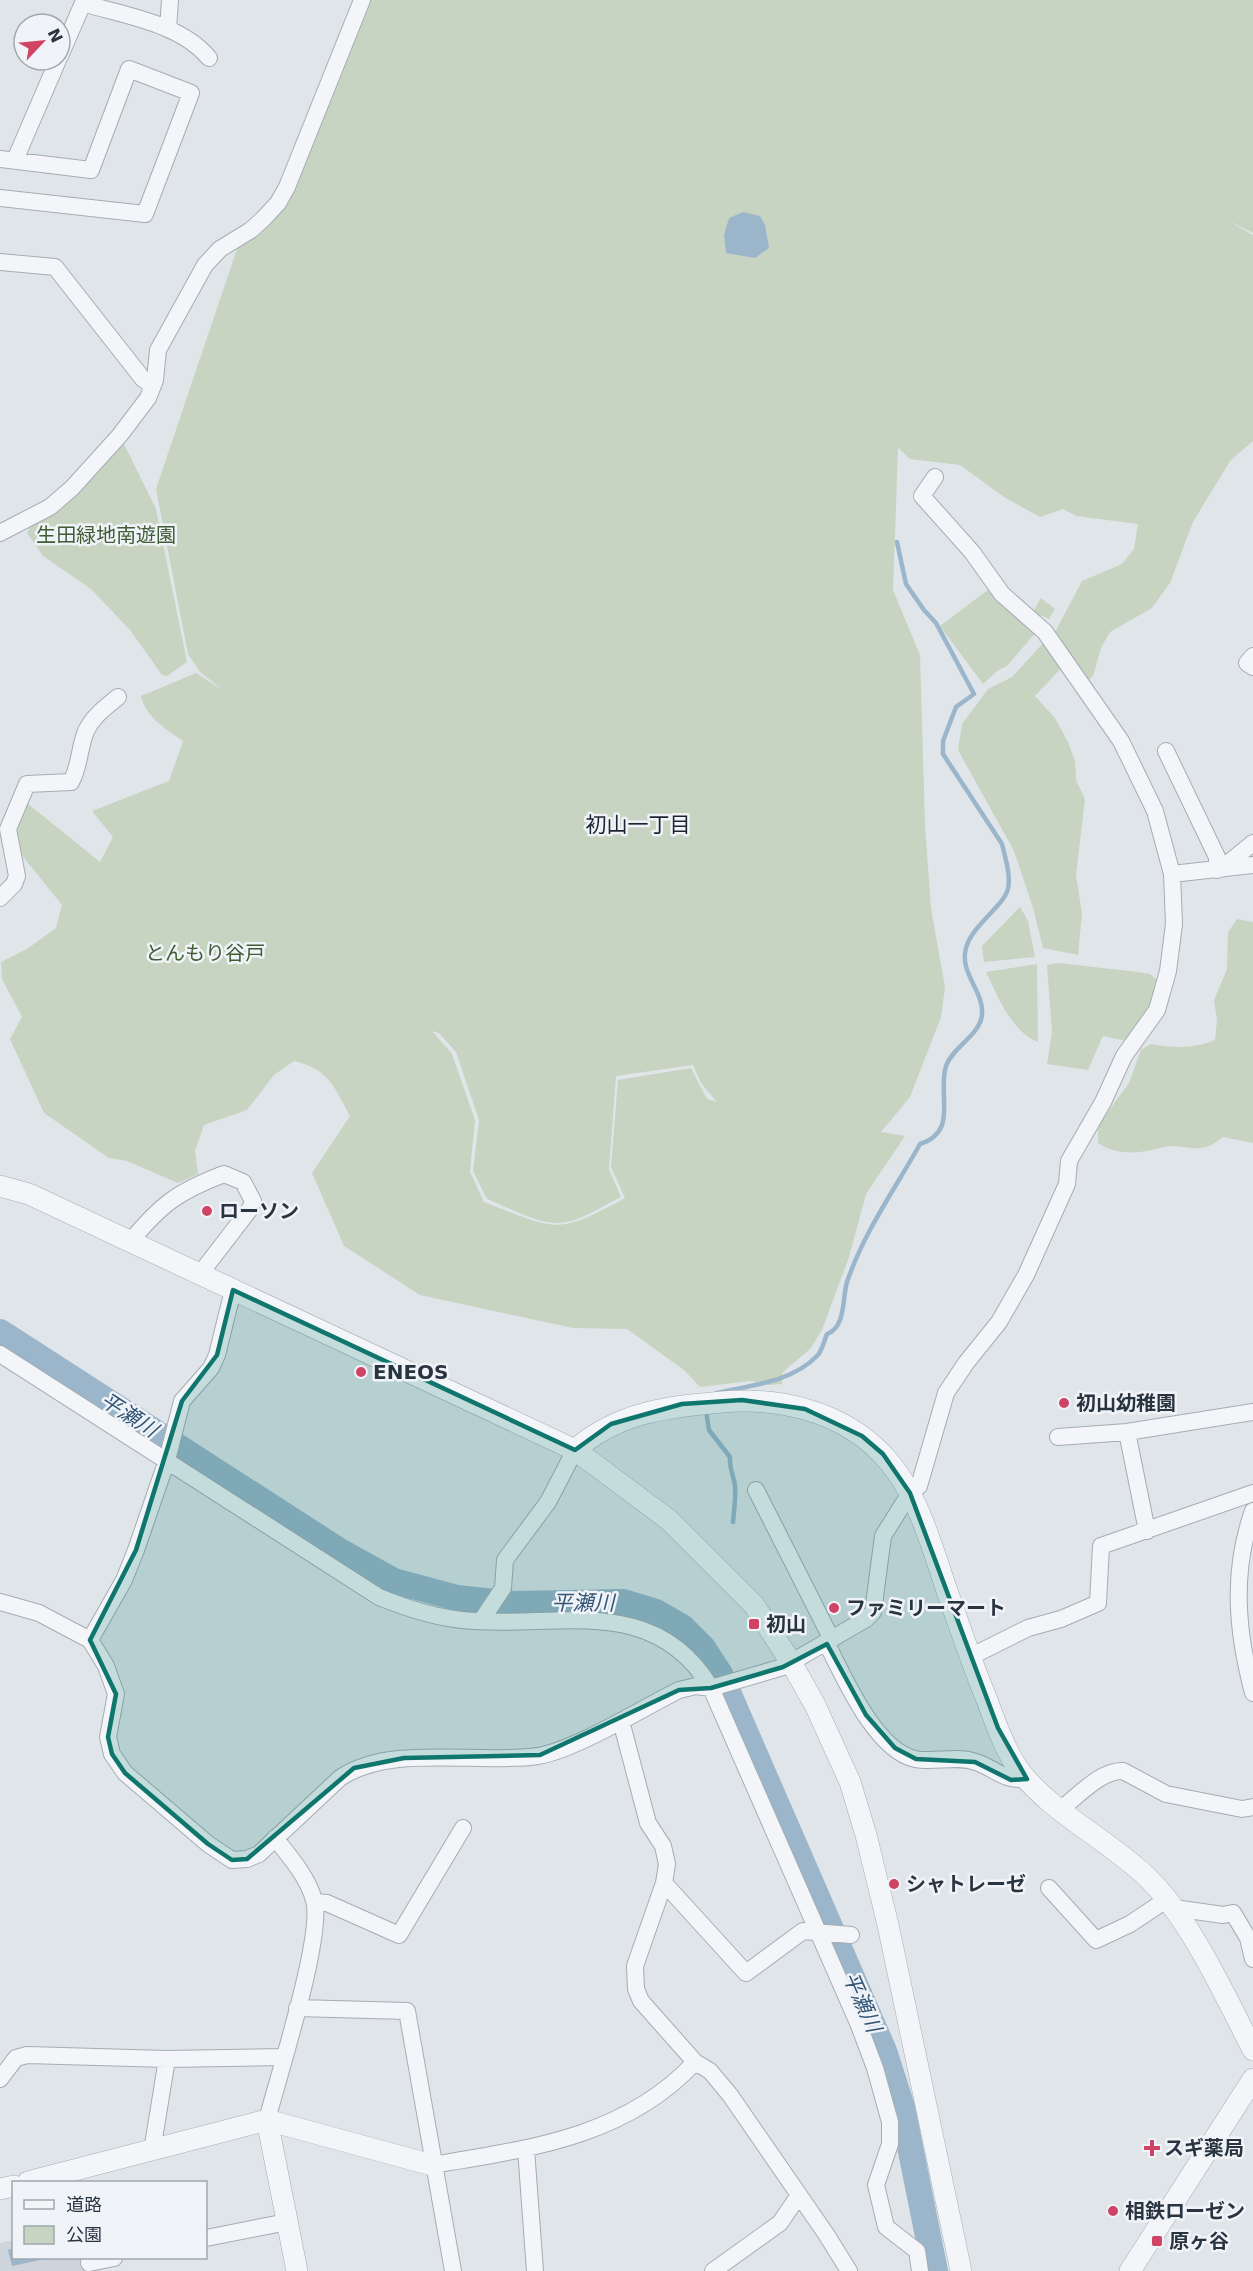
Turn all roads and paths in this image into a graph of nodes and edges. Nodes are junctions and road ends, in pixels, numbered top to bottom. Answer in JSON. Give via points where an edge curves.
{"nodes":[{"id":1,"x":170,"y":0,"type":"edge"},
{"id":2,"x":362,"y":0,"type":"edge"},
{"id":3,"x":72,"y":28,"type":"edge"},
{"id":4,"x":168,"y":29,"type":"junction"},
{"id":5,"x":209,"y":58,"type":"dead end"},
{"id":6,"x":52,"y":72,"type":"edge"},
{"id":7,"x":8,"y":159,"type":"edge"},
{"id":8,"x":0,"y":198,"type":"edge"},
{"id":9,"x":0,"y":262,"type":"edge"},
{"id":10,"x":153,"y":386,"type":"junction"},
{"id":11,"x":935,"y":477,"type":"dead end"},
{"id":12,"x":0,"y":533,"type":"edge"},
{"id":13,"x":1253,"y":656,"type":"edge"},
{"id":14,"x":1253,"y":667,"type":"edge"},
{"id":15,"x":118,"y":697,"type":"dead end"},
{"id":16,"x":1166,"y":751,"type":"dead end"},
{"id":17,"x":1253,"y":843,"type":"edge"},
{"id":18,"x":1253,"y":865,"type":"edge"},
{"id":19,"x":1219,"y":869,"type":"junction"},
{"id":20,"x":1172,"y":874,"type":"junction"},
{"id":21,"x":0,"y":898,"type":"edge"},
{"id":22,"x":0,"y":1186,"type":"edge"},
{"id":23,"x":130,"y":1242,"type":"junction"},
{"id":24,"x":200,"y":1274,"type":"junction"},
{"id":25,"x":233,"y":1290,"type":"junction"},
{"id":26,"x":0,"y":1354,"type":"edge"},
{"id":27,"x":1253,"y":1412,"type":"edge"},
{"id":28,"x":1127,"y":1432,"type":"junction"},
{"id":29,"x":1058,"y":1437,"type":"dead end"},
{"id":30,"x":575,"y":1450,"type":"junction"},
{"id":31,"x":168,"y":1457,"type":"junction"},
{"id":32,"x":756,"y":1490,"type":"dead end"},
{"id":33,"x":910,"y":1493,"type":"junction"},
{"id":34,"x":1253,"y":1493,"type":"edge"},
{"id":35,"x":1253,"y":1511,"type":"edge"},
{"id":36,"x":1147,"y":1531,"type":"junction"},
{"id":37,"x":0,"y":1602,"type":"edge"},
{"id":38,"x":482,"y":1621,"type":"junction"},
{"id":39,"x":90,"y":1640,"type":"junction"},
{"id":40,"x":829,"y":1642,"type":"junction"},
{"id":41,"x":970,"y":1657,"type":"junction"},
{"id":42,"x":792,"y":1664,"type":"junction"},
{"id":43,"x":711,"y":1688,"type":"junction"},
{"id":44,"x":1253,"y":1693,"type":"edge"},
{"id":45,"x":621,"y":1721,"type":"junction"},
{"id":46,"x":1027,"y":1779,"type":"junction"},
{"id":47,"x":1253,"y":1807,"type":"edge"},
{"id":48,"x":1061,"y":1809,"type":"junction"},
{"id":49,"x":462,"y":1828,"type":"dead end"},
{"id":50,"x":275,"y":1838,"type":"junction"},
{"id":51,"x":664,"y":1883,"type":"junction"},
{"id":52,"x":1049,"y":1888,"type":"dead end"},
{"id":53,"x":315,"y":1902,"type":"junction"},
{"id":54,"x":1170,"y":1904,"type":"junction"},
{"id":55,"x":818,"y":1931,"type":"junction"},
{"id":56,"x":848,"y":1934,"type":"dead end"},
{"id":57,"x":1253,"y":1959,"type":"edge"},
{"id":58,"x":297,"y":2008,"type":"junction"},
{"id":59,"x":1253,"y":2050,"type":"edge"},
{"id":60,"x":284,"y":2057,"type":"junction"},
{"id":61,"x":167,"y":2059,"type":"junction"},
{"id":62,"x":695,"y":2062,"type":"junction"},
{"id":63,"x":0,"y":2079,"type":"edge"},
{"id":64,"x":1253,"y":2079,"type":"edge"},
{"id":65,"x":267,"y":2120,"type":"junction"},
{"id":66,"x":526,"y":2149,"type":"junction"},
{"id":67,"x":152,"y":2151,"type":"junction"},
{"id":68,"x":432,"y":2165,"type":"junction"},
{"id":69,"x":53,"y":2180,"type":"edge"},
{"id":70,"x":799,"y":2195,"type":"junction"},
{"id":71,"x":287,"y":2222,"type":"junction"},
{"id":72,"x":207,"y":2238,"type":"edge"},
{"id":73,"x":110,"y":2259,"type":"edge"},
{"id":74,"x":89,"y":2264,"type":"edge"},
{"id":75,"x":737,"y":2264,"type":"edge"},
{"id":76,"x":297,"y":2271,"type":"edge"},
{"id":77,"x":453,"y":2271,"type":"edge"},
{"id":78,"x":535,"y":2271,"type":"edge"},
{"id":79,"x":713,"y":2271,"type":"edge"},
{"id":80,"x":849,"y":2271,"type":"edge"},
{"id":81,"x":921,"y":2271,"type":"edge"},
{"id":82,"x":961,"y":2271,"type":"edge"},
{"id":83,"x":1130,"y":2271,"type":"edge"}],
"edges":[{"from":1,"to":4,"type":"street"},
{"from":2,"to":10,"type":"street","via":[[278,203],[251,230],[220,249],[205,265],[158,350]]},
{"from":3,"to":4,"type":"street","via":[[83,3]]},
{"from":4,"to":5,"type":"street","via":[[197,44]]},
{"from":6,"to":7,"type":"street"},
{"from":7,"to":8,"type":"street","via":[[91,170],[129,69],[191,93],[145,214]]},
{"from":9,"to":10,"type":"street","via":[[55,267],[143,379]]},
{"from":10,"to":12,"type":"street","via":[[138,413],[72,488],[50,507]]},
{"from":11,"to":20,"type":"street","via":[[922,496],[972,552],[1002,594],[1045,632],[1121,741],[1155,811]]},
{"from":13,"to":14,"type":"street","via":[[1247,663]]},
{"from":15,"to":21,"type":"street","via":[[96,715],[86,732],[71,782],[27,784],[8,829],[17,876]]},
{"from":16,"to":19,"type":"street","via":[[1217,857]]},
{"from":17,"to":19,"type":"street"},
{"from":18,"to":19,"type":"street"},
{"from":19,"to":20,"type":"street"},
{"from":20,"to":33,"type":"street","via":[[1174,924],[1168,971],[1156,1010],[1124,1056],[1070,1161],[1067,1184],[1026,1275],[999,1322],[946,1393],[919,1486]]},
{"from":22,"to":23,"type":"street","via":[[29,1194]]},
{"from":23,"to":24,"type":"street"},
{"from":23,"to":24,"type":"street","via":[[156,1213],[186,1189],[225,1174],[243,1182],[253,1201],[250,1209]]},
{"from":24,"to":25,"type":"street"},
{"from":25,"to":30,"type":"street"},
{"from":25,"to":31,"type":"street","via":[[217,1355],[183,1401]]},
{"from":26,"to":31,"type":"street"},
{"from":27,"to":28,"type":"street"},
{"from":28,"to":29,"type":"street"},
{"from":28,"to":36,"type":"street"},
{"from":30,"to":33,"type":"street","via":[[611,1424],[682,1404],[775,1402],[833,1419],[862,1436],[883,1455]]},
{"from":30,"to":38,"type":"street","via":[[548,1502],[505,1560],[502,1589]]},
{"from":30,"to":42,"type":"street","via":[[669,1520],[712,1561],[754,1605]]},
{"from":31,"to":38,"type":"street","via":[[379,1597],[430,1614]]},
{"from":31,"to":39,"type":"street","via":[[124,1580]]},
{"from":32,"to":40,"type":"street"},
{"from":33,"to":40,"type":"street","via":[[883,1536],[873,1611]]},
{"from":33,"to":41,"type":"street"},
{"from":34,"to":36,"type":"street"},
{"from":35,"to":44,"type":"street","via":[[1242,1550],[1238,1618]]},
{"from":36,"to":41,"type":"street","via":[[1101,1546],[1098,1603],[1028,1628]]},
{"from":37,"to":39,"type":"street","via":[[39,1613]]},
{"from":38,"to":43,"type":"street","via":[[615,1622],[638,1627],[668,1640],[701,1671]]},
{"from":39,"to":50,"type":"street","via":[[106,1666],[116,1694],[108,1737],[112,1754],[125,1773],[232,1860],[259,1854]]},
{"from":40,"to":42,"type":"street"},
{"from":40,"to":46,"type":"street","via":[[866,1715],[895,1748],[916,1759],[975,1762],[1011,1780]]},
{"from":41,"to":46,"type":"street","via":[[998,1728],[1016,1766]]},
{"from":42,"to":43,"type":"street"},
{"from":42,"to":82,"type":"street","via":[[845,1771],[866,1835]]},
{"from":43,"to":45,"type":"street","via":[[679,1690]]},
{"from":43,"to":55,"type":"street"},
{"from":45,"to":50,"type":"street","via":[[540,1755],[476,1760],[404,1758],[354,1768]]},
{"from":45,"to":51,"type":"street","via":[[648,1823],[663,1846],[667,1864]]},
{"from":46,"to":48,"type":"street"},
{"from":47,"to":48,"type":"street","via":[[1242,1809],[1166,1794],[1116,1771]]},
{"from":48,"to":54,"type":"street","via":[[1123,1855]]},
{"from":49,"to":53,"type":"street","via":[[399,1935]]},
{"from":50,"to":53,"type":"street","via":[[306,1878]]},
{"from":51,"to":55,"type":"street","via":[[746,1972],[802,1931]]},
{"from":51,"to":62,"type":"street","via":[[638,1952],[636,1989],[649,2013]]},
{"from":52,"to":54,"type":"street","via":[[1096,1940]]},
{"from":53,"to":58,"type":"street"},
{"from":54,"to":57,"type":"street","via":[[1223,1915],[1233,1913],[1248,1938]]},
{"from":54,"to":59,"type":"street"},
{"from":55,"to":56,"type":"street"},
{"from":55,"to":81,"type":"street","via":[[858,2024],[890,2122],[890,2144],[876,2185],[886,2226],[916,2251]]},
{"from":58,"to":60,"type":"street"},
{"from":58,"to":68,"type":"street","via":[[407,2011]]},
{"from":60,"to":61,"type":"street"},
{"from":60,"to":65,"type":"street"},
{"from":61,"to":63,"type":"street","via":[[27,2055],[16,2058]]},
{"from":61,"to":67,"type":"street"},
{"from":62,"to":66,"type":"street","via":[[676,2083],[621,2119],[571,2138]]},
{"from":62,"to":70,"type":"street","via":[[710,2071],[729,2095]]},
{"from":64,"to":83,"type":"street"},
{"from":65,"to":67,"type":"street"},
{"from":65,"to":68,"type":"street"},
{"from":65,"to":71,"type":"street"},
{"from":66,"to":68,"type":"street"},
{"from":66,"to":78,"type":"street"},
{"from":67,"to":69,"type":"street"},
{"from":68,"to":77,"type":"street"},
{"from":70,"to":75,"type":"street","via":[[780,2223]]},
{"from":70,"to":80,"type":"street"},
{"from":71,"to":72,"type":"street"},
{"from":71,"to":76,"type":"street"},
{"from":73,"to":74,"type":"street"},
{"from":75,"to":79,"type":"street"}]}
